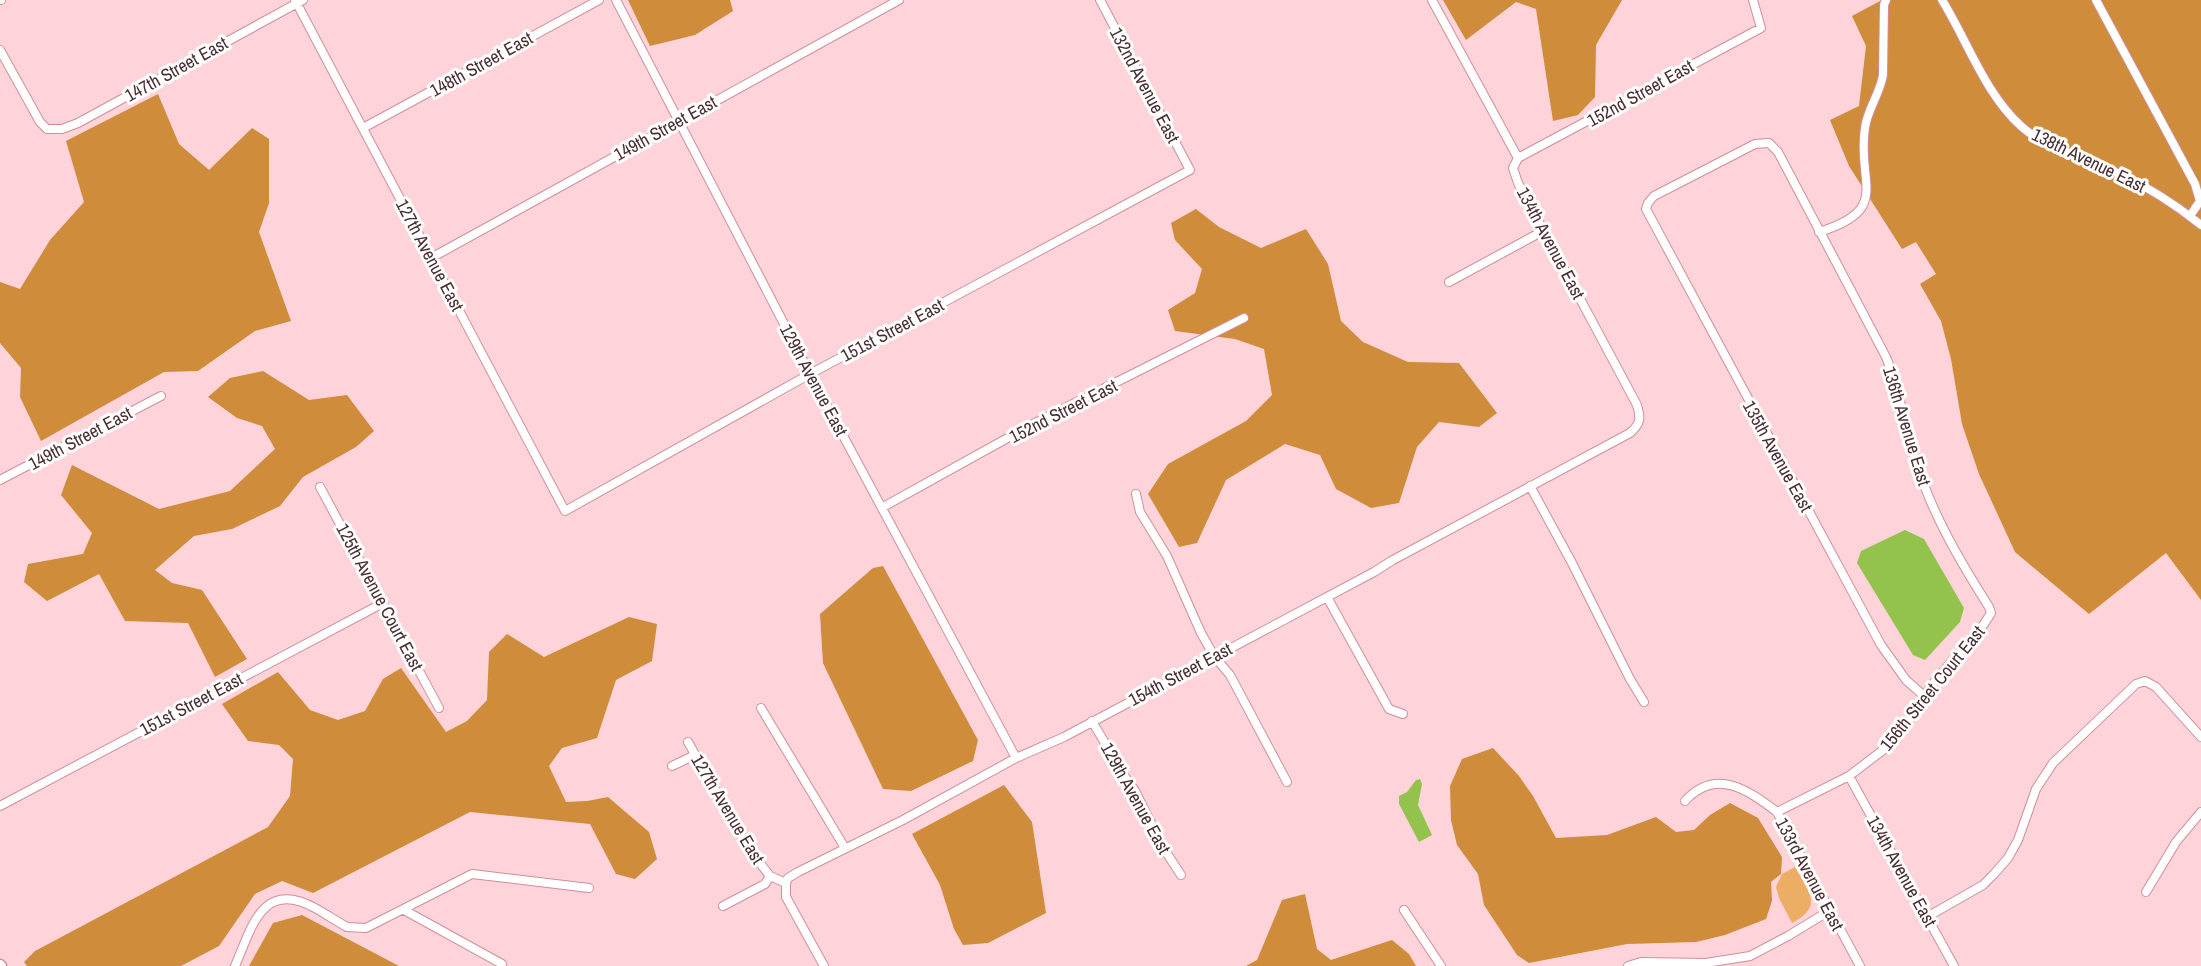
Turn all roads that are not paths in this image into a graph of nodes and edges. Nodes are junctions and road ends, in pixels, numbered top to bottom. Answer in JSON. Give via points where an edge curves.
{"nodes":[{"id":1,"x":599,"y":0,"type":"edge"},
{"id":2,"x":615,"y":0,"type":"edge"},
{"id":3,"x":900,"y":0,"type":"edge"},
{"id":4,"x":1100,"y":0,"type":"edge"},
{"id":5,"x":1432,"y":0,"type":"edge"},
{"id":6,"x":1753,"y":0,"type":"edge"},
{"id":7,"x":1886,"y":0,"type":"edge"},
{"id":8,"x":1942,"y":0,"type":"edge"},
{"id":9,"x":2096,"y":0,"type":"edge"},
{"id":10,"x":298,"y":1,"type":"edge"},
{"id":11,"x":0,"y":50,"type":"edge"},
{"id":12,"x":678,"y":121,"type":"junction"},
{"id":13,"x":363,"y":128,"type":"junction"},
{"id":14,"x":1770,"y":144,"type":"joint"},
{"id":15,"x":1518,"y":158,"type":"junction"},
{"id":16,"x":1190,"y":170,"type":"joint"},
{"id":17,"x":2190,"y":216,"type":"junction"},
{"id":18,"x":2201,"y":225,"type":"edge"},
{"id":19,"x":1543,"y":231,"type":"junction"},
{"id":20,"x":1819,"y":232,"type":"junction"},
{"id":21,"x":432,"y":258,"type":"junction"},
{"id":22,"x":1449,"y":282,"type":"dead end"},
{"id":23,"x":1244,"y":318,"type":"dead end"},
{"id":24,"x":810,"y":374,"type":"junction"},
{"id":25,"x":160,"y":396,"type":"dead end"},
{"id":26,"x":1639,"y":425,"type":"joint"},
{"id":27,"x":0,"y":480,"type":"edge"},
{"id":28,"x":1530,"y":486,"type":"junction"},
{"id":29,"x":320,"y":487,"type":"dead end"},
{"id":30,"x":1136,"y":494,"type":"dead end"},
{"id":31,"x":883,"y":507,"type":"junction"},
{"id":32,"x":565,"y":511,"type":"joint"},
{"id":33,"x":1326,"y":597,"type":"junction"},
{"id":34,"x":382,"y":603,"type":"junction"},
{"id":35,"x":1991,"y":613,"type":"joint"},
{"id":36,"x":1214,"y":656,"type":"junction"},
{"id":37,"x":1924,"y":696,"type":"junction"},
{"id":38,"x":1644,"y":702,"type":"dead end"},
{"id":39,"x":440,"y":708,"type":"dead end"},
{"id":40,"x":761,"y":708,"type":"dead end"},
{"id":41,"x":1403,"y":714,"type":"dead end"},
{"id":42,"x":1092,"y":721,"type":"junction"},
{"id":43,"x":2201,"y":737,"type":"edge"},
{"id":44,"x":688,"y":742,"type":"dead end"},
{"id":45,"x":695,"y":755,"type":"junction"},
{"id":46,"x":1016,"y":758,"type":"junction"},
{"id":47,"x":672,"y":766,"type":"dead end"},
{"id":48,"x":1849,"y":776,"type":"junction"},
{"id":49,"x":1287,"y":782,"type":"dead end"},
{"id":50,"x":1685,"y":801,"type":"dead end"},
{"id":51,"x":0,"y":806,"type":"edge"},
{"id":52,"x":1777,"y":812,"type":"junction"},
{"id":53,"x":2201,"y":812,"type":"edge"},
{"id":54,"x":845,"y":848,"type":"junction"},
{"id":55,"x":1180,"y":875,"type":"dead end"},
{"id":56,"x":770,"y":876,"type":"junction"},
{"id":57,"x":786,"y":884,"type":"junction"},
{"id":58,"x":589,"y":888,"type":"dead end"},
{"id":59,"x":2146,"y":892,"type":"dead end"},
{"id":60,"x":723,"y":906,"type":"dead end"},
{"id":61,"x":404,"y":910,"type":"junction"},
{"id":62,"x":1404,"y":910,"type":"dead end"},
{"id":63,"x":1829,"y":911,"type":"junction"},
{"id":64,"x":1927,"y":917,"type":"junction"},
{"id":65,"x":502,"y":964,"type":"dead end"},
{"id":66,"x":235,"y":966,"type":"edge"},
{"id":67,"x":824,"y":966,"type":"edge"},
{"id":68,"x":1441,"y":966,"type":"edge"},
{"id":69,"x":1628,"y":966,"type":"edge"},
{"id":70,"x":1860,"y":966,"type":"edge"},
{"id":71,"x":1954,"y":966,"type":"edge"}],
"edges":[{"from":1,"to":13,"type":"street","name":"148th Street East"},
{"from":2,"to":12,"type":"street","name":"129th Avenue East"},
{"from":3,"to":12,"type":"street","name":"149th Street East"},
{"from":4,"to":16,"type":"street","name":"132nd Avenue East"},
{"from":5,"to":15,"type":"street","name":"134th Avenue East"},
{"from":6,"to":15,"type":"street","name":"152nd Street East","via":[[1761,28]]},
{"from":7,"to":20,"type":"street","via":[[1883,75],[1865,127],[1866,199],[1840,225]]},
{"from":8,"to":17,"type":"street","name":"138th Avenue East","via":[[2000,103],[2021,126],[2058,148],[2158,194]]},
{"from":9,"to":17,"type":"street","via":[[2195,184],[2200,201]]},
{"from":10,"to":11,"type":"street","name":"147th Street East","via":[[62,129],[47,129],[40,122]]},
{"from":10,"to":13,"type":"street","name":"127th Avenue East"},
{"from":12,"to":21,"type":"street","name":"149th Street East"},
{"from":12,"to":24,"type":"street","name":"129th Avenue East"},
{"from":13,"to":21,"type":"street","name":"127th Avenue East"},
{"from":14,"to":20,"type":"street","name":"136th Avenue East","via":[[1778,152]]},
{"from":14,"to":37,"type":"street","name":"135th Avenue East","via":[[1755,144],[1654,196],[1646,207],[1881,645],[1906,680]]},
{"from":15,"to":19,"type":"street","name":"134th Avenue East","via":[[1513,173]]},
{"from":16,"to":24,"type":"street","name":"151st Street East"},
{"from":17,"to":18,"type":"street","name":"138th Avenue East"},
{"from":19,"to":22,"type":"street"},
{"from":19,"to":26,"type":"street","name":"134th Avenue East","via":[[1630,391],[1639,413]]},
{"from":20,"to":35,"type":"street","name":"136th Avenue East","via":[[1886,357],[1926,490]]},
{"from":21,"to":32,"type":"street","name":"127th Avenue East"},
{"from":23,"to":31,"type":"street","name":"152nd Street East","via":[[1033,424]]},
{"from":24,"to":31,"type":"street","name":"129th Avenue East"},
{"from":24,"to":32,"type":"street","name":"151st Street East"},
{"from":25,"to":27,"type":"street","name":"149th Street East"},
{"from":26,"to":28,"type":"street","name":"154th Street East"},
{"from":28,"to":33,"type":"street","name":"154th Street East"},
{"from":28,"to":38,"type":"street"},
{"from":29,"to":34,"type":"street","name":"125th Avenue Court East"},
{"from":30,"to":36,"type":"street","via":[[1140,512],[1167,556]]},
{"from":31,"to":46,"type":"street","name":"129th Avenue East"},
{"from":33,"to":36,"type":"street","name":"154th Street East"},
{"from":33,"to":41,"type":"street","via":[[1389,709]]},
{"from":34,"to":39,"type":"street","name":"125th Avenue Court East"},
{"from":34,"to":51,"type":"street","name":"151st Street East"},
{"from":35,"to":37,"type":"street","name":"156th Street Court East"},
{"from":36,"to":42,"type":"street","name":"154th Street East"},
{"from":36,"to":49,"type":"street","via":[[1230,675]]},
{"from":37,"to":48,"type":"street","name":"156th Street Court East","via":[[1896,738]]},
{"from":40,"to":54,"type":"street"},
{"from":42,"to":46,"type":"street","name":"154th Street East"},
{"from":42,"to":55,"type":"street","name":"129th Avenue East"},
{"from":43,"to":64,"type":"street","via":[[2156,687],[2145,681],[2136,684],[2053,763],[2036,789],[2018,840],[1994,874],[1983,885]]},
{"from":44,"to":45,"type":"street","name":"127th Avenue East"},
{"from":45,"to":47,"type":"street"},
{"from":45,"to":56,"type":"street","name":"127th Avenue East","via":[[748,848]]},
{"from":46,"to":54,"type":"street","name":"154th Street East"},
{"from":48,"to":52,"type":"street","name":"156th Street Court East"},
{"from":48,"to":64,"type":"street","name":"134th Avenue East"},
{"from":50,"to":52,"type":"street","name":"133rd Avenue East","via":[[1704,786],[1735,785]]},
{"from":52,"to":63,"type":"street","name":"133rd Avenue East"},
{"from":53,"to":59,"type":"street","via":[[2176,842]]},
{"from":54,"to":57,"type":"street","name":"154th Street East","via":[[788,878]]},
{"from":56,"to":57,"type":"street"},
{"from":56,"to":60,"type":"street","via":[[765,884]]},
{"from":57,"to":67,"type":"street","via":[[786,897]]},
{"from":58,"to":61,"type":"street","via":[[472,874]]},
{"from":61,"to":65,"type":"street"},
{"from":61,"to":66,"type":"street","via":[[366,928],[355,929],[300,901],[280,898],[266,905],[257,917]]},
{"from":62,"to":68,"type":"street"},
{"from":63,"to":69,"type":"street","via":[[1750,956],[1706,963],[1641,962]]},
{"from":63,"to":70,"type":"street","name":"133rd Avenue East"},
{"from":64,"to":71,"type":"street","name":"134th Avenue East"}]}
